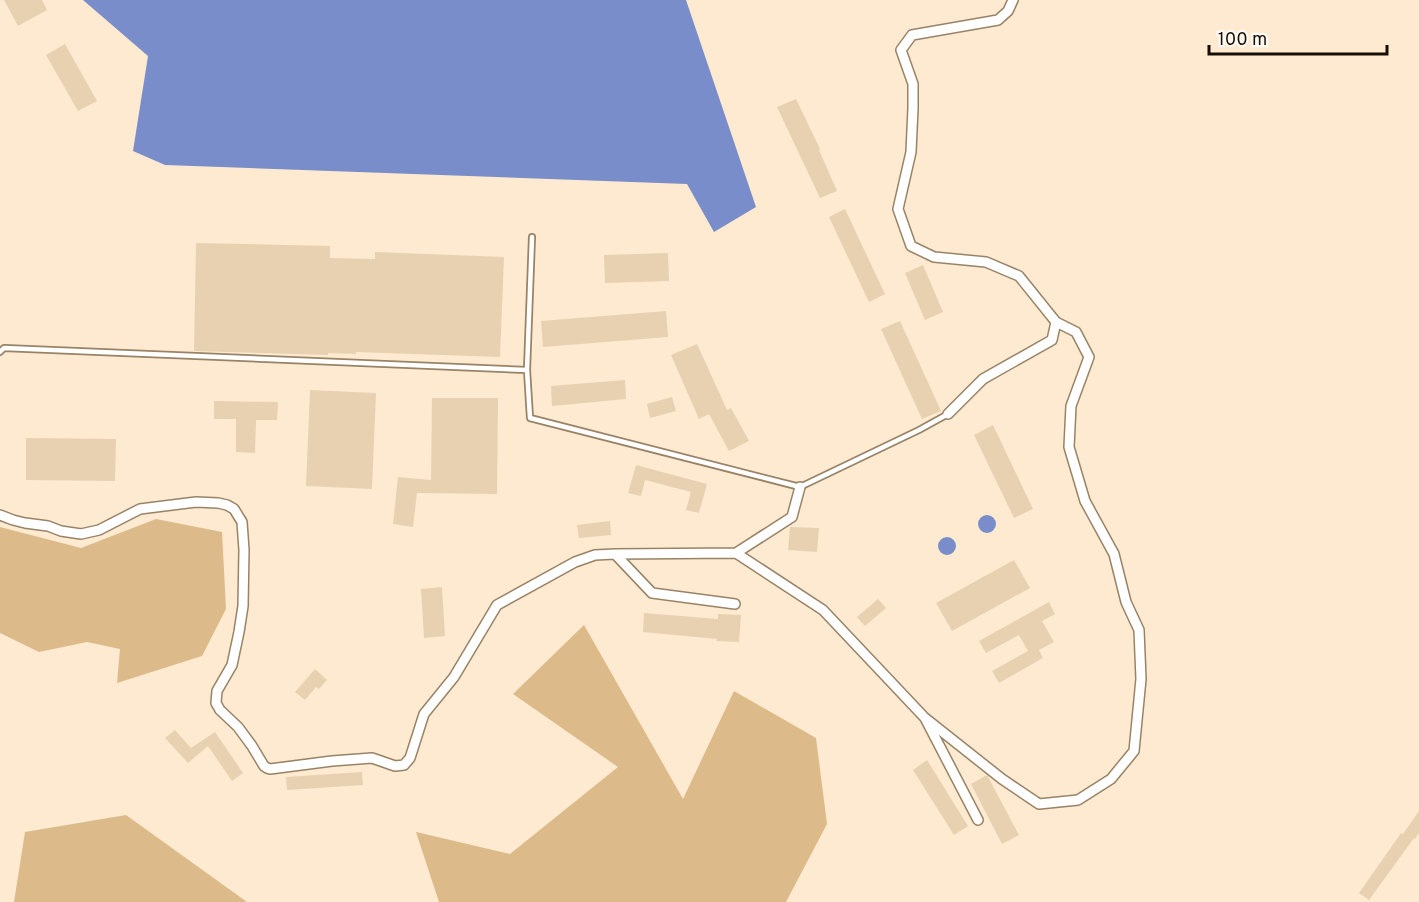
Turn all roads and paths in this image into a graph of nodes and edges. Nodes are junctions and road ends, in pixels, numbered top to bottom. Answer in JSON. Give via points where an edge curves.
{"nodes":[{"id":1,"x":1013,"y":0,"type":"edge"},
{"id":2,"x":532,"y":237,"type":"dead end"},
{"id":3,"x":1056,"y":322,"type":"junction"},
{"id":4,"x":0,"y":352,"type":"edge"},
{"id":5,"x":527,"y":370,"type":"junction"},
{"id":6,"x":948,"y":414,"type":"joint"},
{"id":7,"x":800,"y":487,"type":"junction"},
{"id":8,"x":0,"y":515,"type":"edge"},
{"id":9,"x":736,"y":553,"type":"junction"},
{"id":10,"x":615,"y":554,"type":"junction"},
{"id":11,"x":735,"y":604,"type":"dead end"},
{"id":12,"x":925,"y":718,"type":"junction"},
{"id":13,"x":978,"y":820,"type":"dead end"}],
"edges":[{"from":1,"to":3,"type":"street","via":[[998,20],[912,35],[902,50],[913,84],[913,108],[911,152],[898,209],[911,246],[934,257],[986,262],[1019,276]]},
{"from":2,"to":5,"type":"lane"},
{"from":3,"to":6,"type":"street","via":[[1052,340],[983,379]]},
{"from":3,"to":12,"type":"street","via":[[1076,332],[1089,357],[1071,406],[1069,447],[1084,501],[1114,554],[1126,602],[1138,630],[1141,679],[1134,751],[1111,779],[1078,800],[1039,804]]},
{"from":4,"to":5,"type":"lane","via":[[4,348]]},
{"from":5,"to":7,"type":"lane","via":[[530,418]]},
{"from":6,"to":7,"type":"lane"},
{"from":7,"to":9,"type":"street","via":[[792,517]]},
{"from":8,"to":10,"type":"street","via":[[81,534],[99,530],[140,509],[196,502],[218,503],[234,509],[242,522],[243,606],[231,665],[217,691],[216,703],[270,769],[372,758],[404,765],[410,758],[424,714],[454,676],[497,605],[575,562]]},
{"from":9,"to":10,"type":"street"},
{"from":9,"to":12,"type":"street","via":[[823,610]]},
{"from":10,"to":11,"type":"street","via":[[651,593]]},
{"from":12,"to":13,"type":"street"}]}
